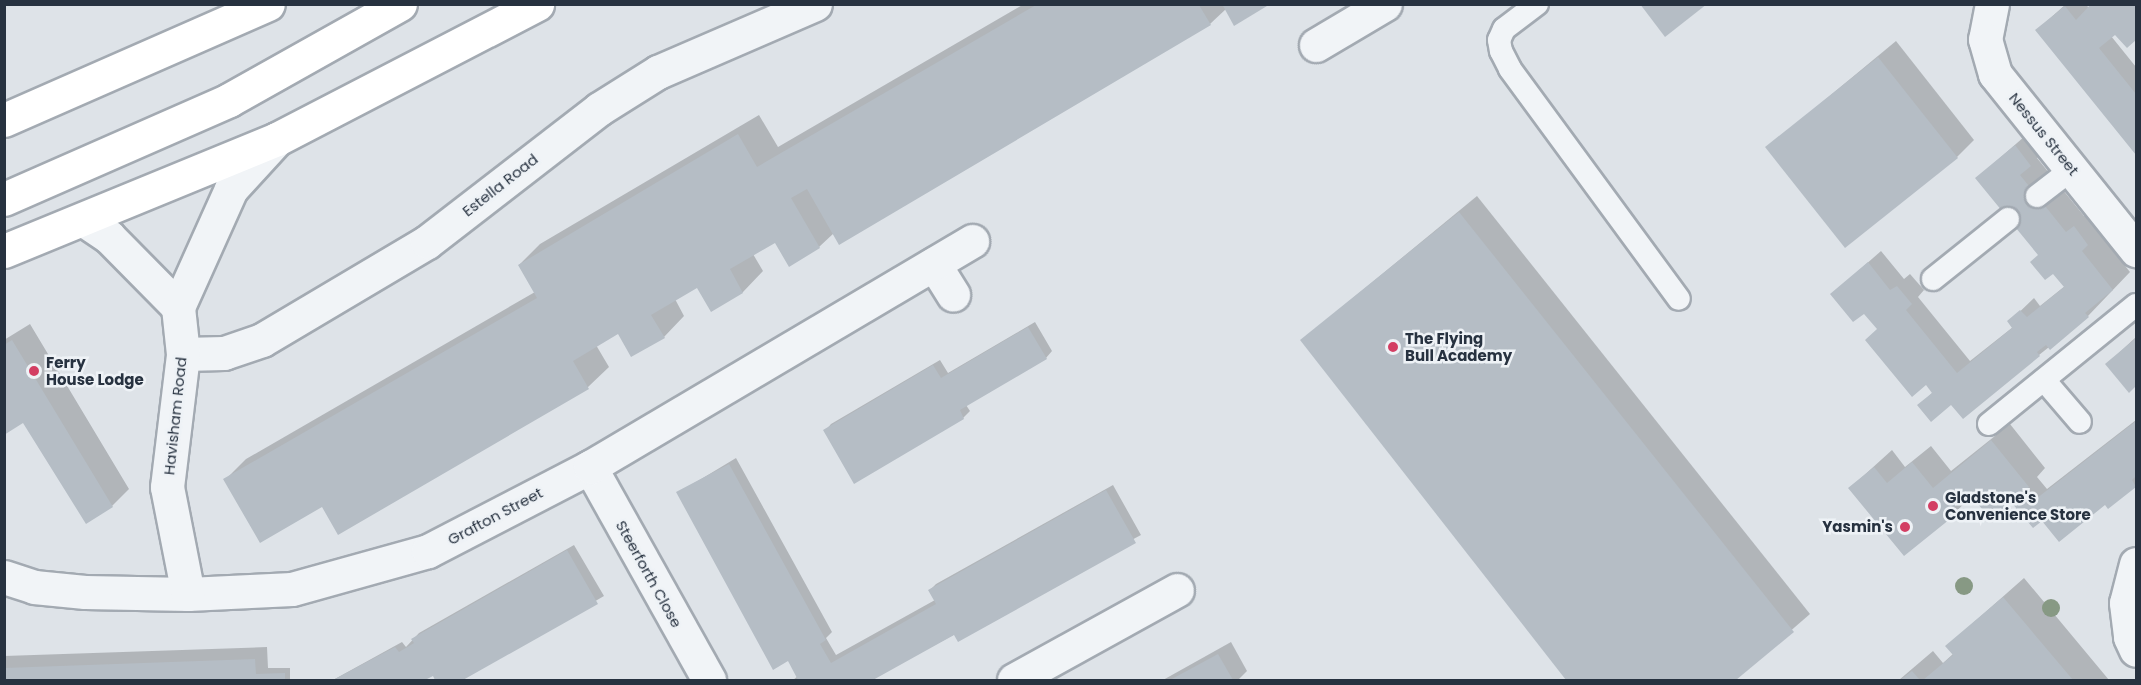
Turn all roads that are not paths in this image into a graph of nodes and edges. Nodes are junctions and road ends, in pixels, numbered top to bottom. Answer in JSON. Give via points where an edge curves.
{"nodes":[{"id":1,"x":268,"y":4,"type":"edge"},
{"id":2,"x":400,"y":4,"type":"edge"},
{"id":3,"x":537,"y":4,"type":"edge"},
{"id":4,"x":815,"y":4,"type":"edge"},
{"id":5,"x":1385,"y":4,"type":"edge"},
{"id":6,"x":1537,"y":4,"type":"edge"},
{"id":7,"x":1992,"y":4,"type":"edge"},
{"id":8,"x":1316,"y":45,"type":"dead end"},
{"id":9,"x":4,"y":120,"type":"edge"},
{"id":10,"x":277,"y":139,"type":"junction"},
{"id":11,"x":2072,"y":169,"type":"junction"},
{"id":12,"x":2037,"y":196,"type":"dead end"},
{"id":13,"x":4,"y":199,"type":"edge"},
{"id":14,"x":2008,"y":219,"type":"dead end"},
{"id":15,"x":84,"y":220,"type":"junction"},
{"id":16,"x":972,"y":241,"type":"dead end"},
{"id":17,"x":4,"y":250,"type":"edge"},
{"id":18,"x":2136,"y":250,"type":"edge"},
{"id":19,"x":934,"y":264,"type":"junction"},
{"id":20,"x":1933,"y":279,"type":"dead end"},
{"id":21,"x":953,"y":294,"type":"dead end"},
{"id":22,"x":1679,"y":299,"type":"dead end"},
{"id":23,"x":2136,"y":305,"type":"edge"},
{"id":24,"x":178,"y":307,"type":"junction"},
{"id":25,"x":183,"y":354,"type":"junction"},
{"id":26,"x":2044,"y":380,"type":"junction"},
{"id":27,"x":2080,"y":422,"type":"dead end"},
{"id":28,"x":1989,"y":424,"type":"dead end"},
{"id":29,"x":590,"y":467,"type":"junction"},
{"id":30,"x":2136,"y":564,"type":"edge"},
{"id":31,"x":4,"y":577,"type":"edge"},
{"id":32,"x":1177,"y":590,"type":"dead end"},
{"id":33,"x":188,"y":594,"type":"junction"},
{"id":34,"x":2136,"y":650,"type":"edge"},
{"id":35,"x":709,"y":681,"type":"edge"},
{"id":36,"x":1014,"y":681,"type":"edge"}],
"edges":[{"from":1,"to":9,"type":"main road"},
{"from":2,"to":13,"type":"main road","via":[[229,100]]},
{"from":3,"to":10,"type":"main road"},
{"from":4,"to":25,"type":"street","name":"Estella Road","via":[[649,78],[599,109],[428,242],[262,340],[224,353]]},
{"from":5,"to":8,"type":"street"},
{"from":6,"to":22,"type":"lane","via":[[1503,29],[1501,51],[1510,69]]},
{"from":7,"to":11,"type":"street","name":"Nessus Street","via":[[1985,39],[1995,74]]},
{"from":10,"to":15,"type":"main road"},
{"from":10,"to":24,"type":"street","via":[[231,189]]},
{"from":11,"to":12,"type":"lane"},
{"from":11,"to":18,"type":"street","name":"Nessus Street"},
{"from":14,"to":20,"type":"lane"},
{"from":15,"to":17,"type":"main road"},
{"from":15,"to":24,"type":"street","via":[[109,237]]},
{"from":16,"to":19,"type":"street","name":"Grafton Street"},
{"from":19,"to":21,"type":"street"},
{"from":19,"to":29,"type":"street","name":"Grafton Street"},
{"from":23,"to":26,"type":"lane"},
{"from":24,"to":25,"type":"street","name":"Havisham Road"},
{"from":25,"to":33,"type":"street","name":"Havisham Road","via":[[167,487]]},
{"from":26,"to":27,"type":"lane"},
{"from":26,"to":28,"type":"lane"},
{"from":29,"to":33,"type":"street","name":"Grafton Street","via":[[428,551],[292,589]]},
{"from":29,"to":35,"type":"street","name":"Steerforth Close"},
{"from":30,"to":34,"type":"street","via":[[2126,603],[2130,637]]},
{"from":31,"to":33,"type":"street","name":"Grafton Street","via":[[34,587],[85,592]]},
{"from":32,"to":36,"type":"street"}]}
